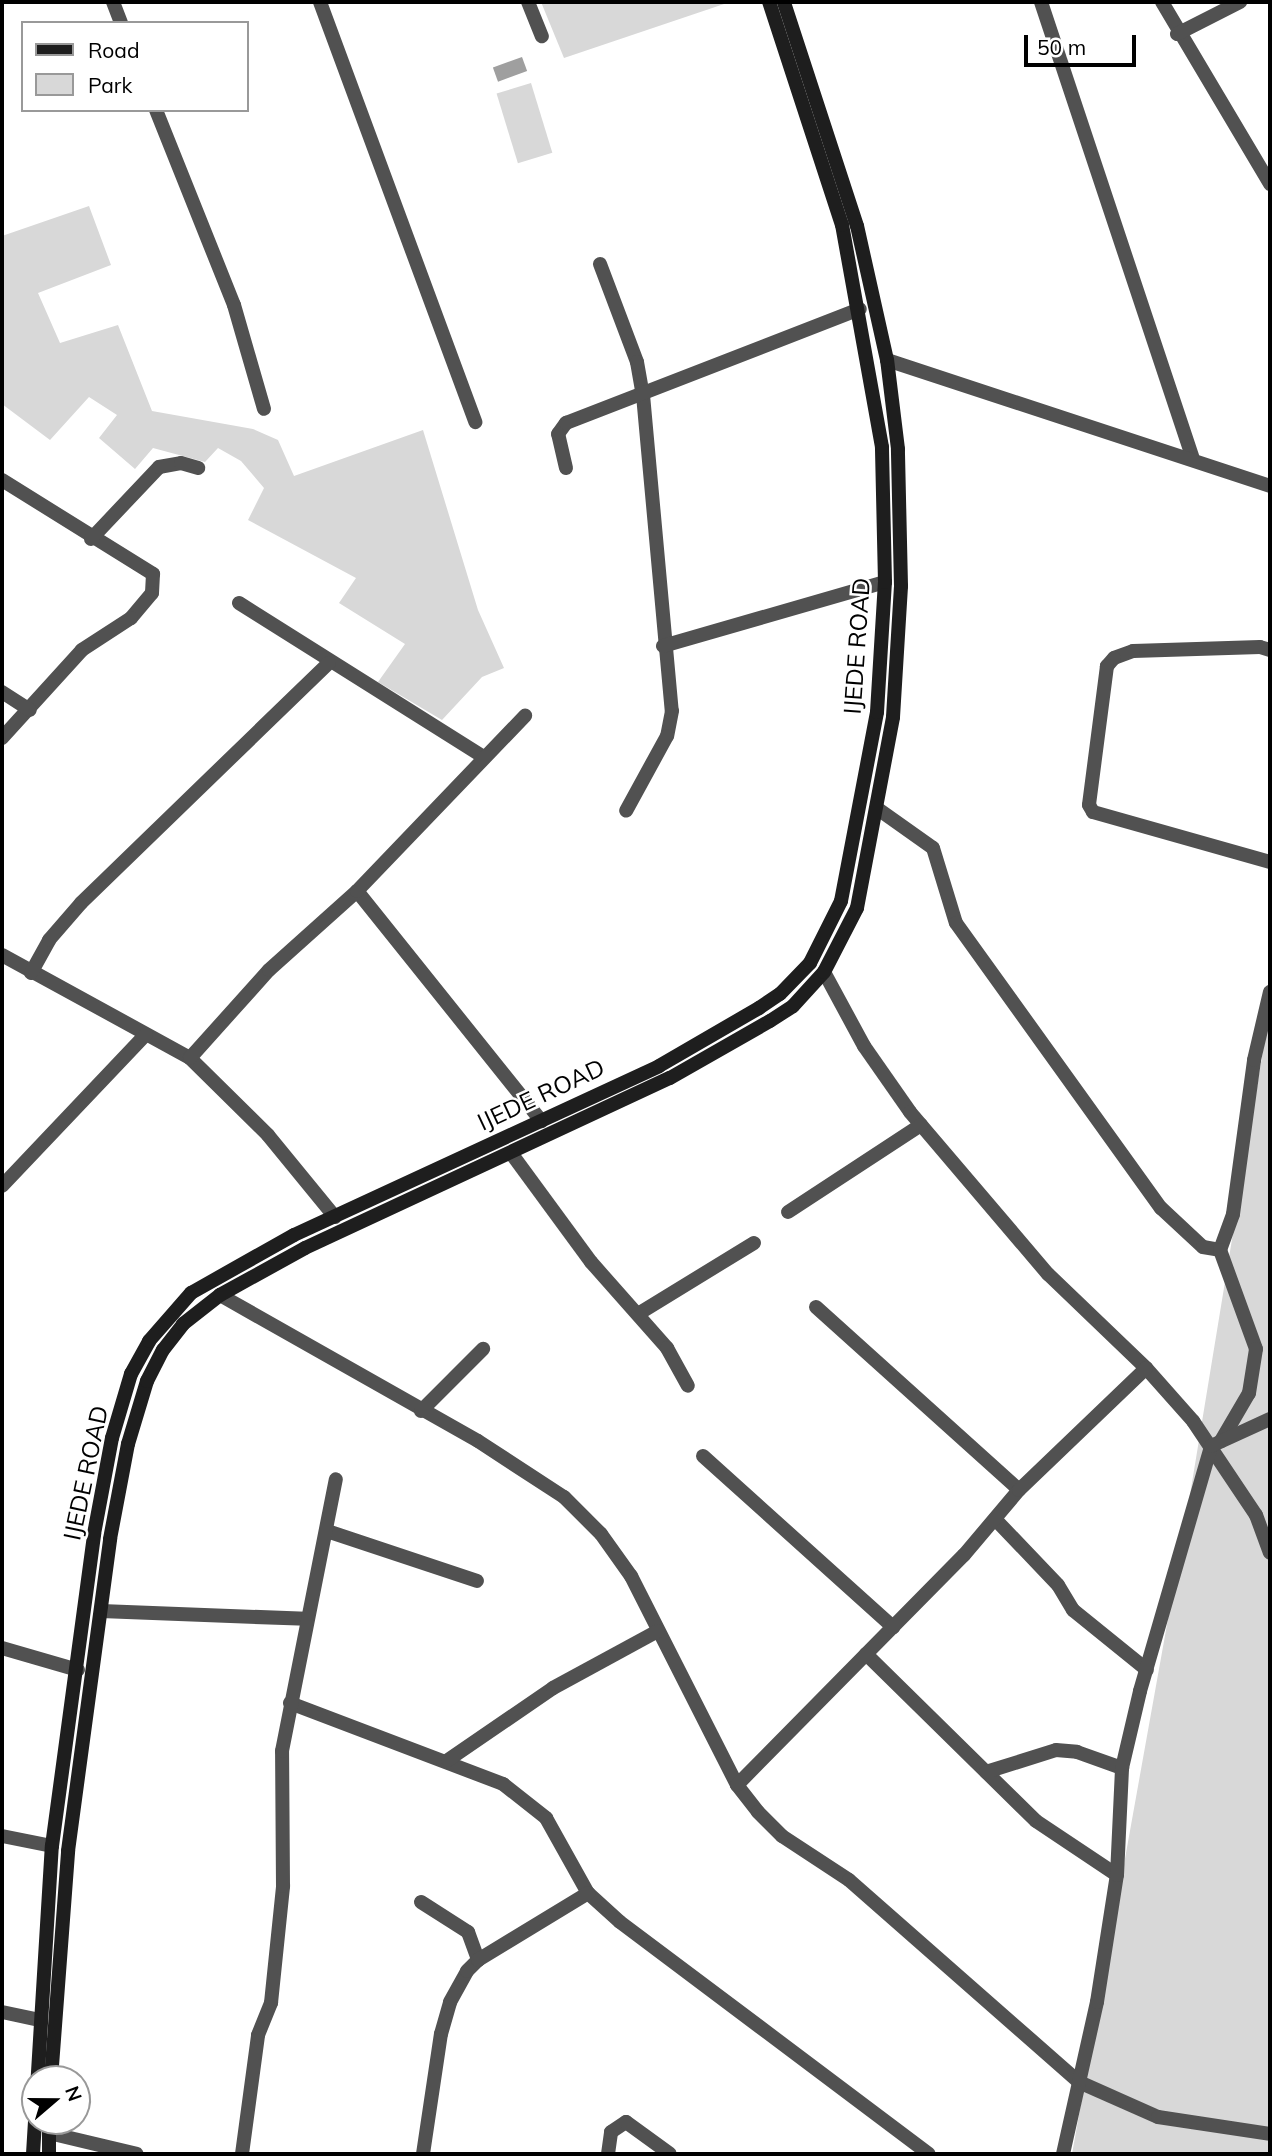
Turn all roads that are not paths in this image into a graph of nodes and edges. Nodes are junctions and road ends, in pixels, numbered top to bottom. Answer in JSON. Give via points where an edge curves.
{"nodes":[{"id":1,"x":113,"y":2,"type":"edge"},
{"id":2,"x":320,"y":2,"type":"edge"},
{"id":3,"x":528,"y":2,"type":"edge"},
{"id":4,"x":769,"y":2,"type":"edge"},
{"id":5,"x":784,"y":2,"type":"edge"},
{"id":6,"x":1041,"y":2,"type":"edge"},
{"id":7,"x":1162,"y":2,"type":"edge"},
{"id":8,"x":1240,"y":2,"type":"edge"},
{"id":9,"x":120,"y":21,"type":"edge"},
{"id":10,"x":1177,"y":33,"type":"junction"},
{"id":11,"x":542,"y":36,"type":"dead end"},
{"id":12,"x":157,"y":112,"type":"edge"},
{"id":13,"x":1270,"y":184,"type":"edge"},
{"id":14,"x":600,"y":264,"type":"dead end"},
{"id":15,"x":860,"y":309,"type":"junction"},
{"id":16,"x":887,"y":360,"type":"junction"},
{"id":17,"x":643,"y":395,"type":"junction"},
{"id":18,"x":264,"y":410,"type":"dead end"},
{"id":19,"x":475,"y":422,"type":"dead end"},
{"id":20,"x":1192,"y":457,"type":"junction"},
{"id":21,"x":198,"y":468,"type":"dead end"},
{"id":22,"x":566,"y":468,"type":"dead end"},
{"id":23,"x":2,"y":480,"type":"edge"},
{"id":24,"x":1270,"y":486,"type":"edge"},
{"id":25,"x":91,"y":538,"type":"junction"},
{"id":26,"x":885,"y":582,"type":"junction"},
{"id":27,"x":239,"y":603,"type":"dead end"},
{"id":28,"x":663,"y":646,"type":"junction"},
{"id":29,"x":1270,"y":650,"type":"edge"},
{"id":30,"x":329,"y":663,"type":"junction"},
{"id":31,"x":2,"y":692,"type":"edge"},
{"id":32,"x":30,"y":710,"type":"junction"},
{"id":33,"x":525,"y":716,"type":"dead end"},
{"id":34,"x":2,"y":738,"type":"edge"},
{"id":35,"x":482,"y":756,"type":"junction"},
{"id":36,"x":878,"y":809,"type":"junction"},
{"id":37,"x":626,"y":811,"type":"dead end"},
{"id":38,"x":1270,"y":862,"type":"edge"},
{"id":39,"x":357,"y":891,"type":"junction"},
{"id":40,"x":2,"y":955,"type":"edge"},
{"id":41,"x":824,"y":972,"type":"junction"},
{"id":42,"x":31,"y":973,"type":"junction"},
{"id":43,"x":1270,"y":992,"type":"edge"},
{"id":44,"x":146,"y":1034,"type":"junction"},
{"id":45,"x":190,"y":1058,"type":"junction"},
{"id":46,"x":541,"y":1121,"type":"junction"},
{"id":47,"x":921,"y":1125,"type":"junction"},
{"id":48,"x":511,"y":1153,"type":"junction"},
{"id":49,"x":2,"y":1185,"type":"edge"},
{"id":50,"x":788,"y":1212,"type":"dead end"},
{"id":51,"x":335,"y":1217,"type":"junction"},
{"id":52,"x":754,"y":1243,"type":"dead end"},
{"id":53,"x":1220,"y":1250,"type":"junction"},
{"id":54,"x":220,"y":1295,"type":"junction"},
{"id":55,"x":816,"y":1307,"type":"dead end"},
{"id":56,"x":638,"y":1314,"type":"junction"},
{"id":57,"x":483,"y":1349,"type":"dead end"},
{"id":58,"x":1146,"y":1368,"type":"junction"},
{"id":59,"x":688,"y":1386,"type":"dead end"},
{"id":60,"x":421,"y":1411,"type":"junction"},
{"id":61,"x":1270,"y":1419,"type":"edge"},
{"id":62,"x":1216,"y":1444,"type":"junction"},
{"id":63,"x":703,"y":1455,"type":"dead end"},
{"id":64,"x":336,"y":1479,"type":"dead end"},
{"id":65,"x":1019,"y":1490,"type":"junction"},
{"id":66,"x":995,"y":1519,"type":"junction"},
{"id":67,"x":327,"y":1531,"type":"junction"},
{"id":68,"x":1270,"y":1553,"type":"edge"},
{"id":69,"x":477,"y":1581,"type":"dead end"},
{"id":70,"x":101,"y":1611,"type":"junction"},
{"id":71,"x":306,"y":1619,"type":"junction"},
{"id":72,"x":893,"y":1627,"type":"junction"},
{"id":73,"x":658,"y":1631,"type":"junction"},
{"id":74,"x":2,"y":1648,"type":"edge"},
{"id":75,"x":866,"y":1654,"type":"junction"},
{"id":76,"x":78,"y":1670,"type":"junction"},
{"id":77,"x":1147,"y":1670,"type":"junction"},
{"id":78,"x":290,"y":1703,"type":"junction"},
{"id":79,"x":448,"y":1760,"type":"junction"},
{"id":80,"x":1122,"y":1768,"type":"junction"},
{"id":81,"x":986,"y":1772,"type":"junction"},
{"id":82,"x":737,"y":1786,"type":"junction"},
{"id":83,"x":2,"y":1836,"type":"edge"},
{"id":84,"x":52,"y":1846,"type":"junction"},
{"id":85,"x":1117,"y":1875,"type":"junction"},
{"id":86,"x":588,"y":1893,"type":"junction"},
{"id":87,"x":421,"y":1902,"type":"dead end"},
{"id":88,"x":478,"y":1960,"type":"junction"},
{"id":89,"x":2,"y":2011,"type":"edge"},
{"id":90,"x":40,"y":2020,"type":"junction"},
{"id":91,"x":52,"y":2065,"type":"edge"},
{"id":92,"x":1079,"y":2082,"type":"junction"},
{"id":93,"x":1270,"y":2134,"type":"edge"},
{"id":94,"x":49,"y":2135,"type":"edge"},
{"id":95,"x":75,"y":2135,"type":"edge"},
{"id":96,"x":33,"y":2154,"type":"edge"},
{"id":97,"x":49,"y":2154,"type":"edge"},
{"id":98,"x":137,"y":2154,"type":"edge"},
{"id":99,"x":242,"y":2154,"type":"edge"},
{"id":100,"x":423,"y":2154,"type":"edge"},
{"id":101,"x":608,"y":2154,"type":"edge"},
{"id":102,"x":670,"y":2154,"type":"edge"},
{"id":103,"x":929,"y":2154,"type":"edge"},
{"id":104,"x":1063,"y":2154,"type":"edge"}],
"edges":[{"from":1,"to":9,"type":"street"},
{"from":2,"to":19,"type":"street"},
{"from":3,"to":11,"type":"street"},
{"from":4,"to":15,"type":"main road","name":"IJEDE ROAD","via":[[842,225]]},
{"from":5,"to":16,"type":"main road","name":"IJEDE ROAD","via":[[857,226]]},
{"from":6,"to":20,"type":"street"},
{"from":7,"to":10,"type":"street"},
{"from":8,"to":10,"type":"street"},
{"from":10,"to":13,"type":"street"},
{"from":12,"to":18,"type":"street","via":[[234,305]]},
{"from":14,"to":17,"type":"street","via":[[637,362]]},
{"from":15,"to":17,"type":"street"},
{"from":15,"to":26,"type":"main road","name":"IJEDE ROAD","via":[[882,447]]},
{"from":16,"to":20,"type":"street"},
{"from":16,"to":36,"type":"main road","name":"IJEDE ROAD","via":[[898,449],[901,586],[893,717]]},
{"from":17,"to":22,"type":"street","via":[[560,427]]},
{"from":17,"to":28,"type":"street"},
{"from":20,"to":24,"type":"street"},
{"from":21,"to":25,"type":"street","via":[[181,463],[159,467]]},
{"from":23,"to":25,"type":"street"},
{"from":25,"to":32,"type":"street","via":[[153,574],[152,593],[131,618],[72,660]]},
{"from":26,"to":28,"type":"street"},
{"from":26,"to":46,"type":"main road","name":"IJEDE ROAD","via":[[877,712],[862,803],[841,901],[810,963],[759,1008],[659,1066]]},
{"from":27,"to":30,"type":"street"},
{"from":28,"to":37,"type":"street","via":[[672,711],[667,736]]},
{"from":29,"to":38,"type":"street","via":[[1133,651],[1110,661],[1088,805],[1093,812]]},
{"from":30,"to":35,"type":"street"},
{"from":30,"to":42,"type":"street","via":[[81,903],[49,940]]},
{"from":31,"to":32,"type":"street"},
{"from":32,"to":34,"type":"street"},
{"from":33,"to":35,"type":"street"},
{"from":35,"to":39,"type":"street"},
{"from":36,"to":41,"type":"main road","name":"IJEDE ROAD","via":[[857,908]]},
{"from":36,"to":53,"type":"street","via":[[933,848],[956,923],[1161,1208],[1203,1247]]},
{"from":39,"to":45,"type":"street","via":[[269,970]]},
{"from":39,"to":46,"type":"street"},
{"from":40,"to":42,"type":"street"},
{"from":41,"to":47,"type":"street","via":[[864,1046]]},
{"from":41,"to":48,"type":"main road","name":"IJEDE ROAD","via":[[793,1006],[759,1027],[670,1078]]},
{"from":42,"to":44,"type":"street"},
{"from":43,"to":53,"type":"street","via":[[1254,1060],[1233,1214]]},
{"from":44,"to":45,"type":"street"},
{"from":44,"to":49,"type":"street"},
{"from":45,"to":51,"type":"street","via":[[268,1135]]},
{"from":46,"to":51,"type":"main road","name":"IJEDE ROAD"},
{"from":47,"to":50,"type":"street"},
{"from":47,"to":58,"type":"street","via":[[1048,1274]]},
{"from":48,"to":54,"type":"main road","name":"IJEDE ROAD","via":[[305,1248]]},
{"from":48,"to":56,"type":"street","via":[[592,1262]]},
{"from":51,"to":76,"type":"main road","name":"IJEDE ROAD","via":[[191,1293],[149,1341],[131,1374],[112,1438]]},
{"from":52,"to":56,"type":"street"},
{"from":53,"to":62,"type":"street","via":[[1256,1349],[1250,1393]]},
{"from":54,"to":60,"type":"street"},
{"from":54,"to":70,"type":"main road","name":"IJEDE ROAD","via":[[183,1324],[146,1381],[128,1444]]},
{"from":55,"to":65,"type":"street"},
{"from":56,"to":59,"type":"street","via":[[667,1349]]},
{"from":57,"to":60,"type":"street"},
{"from":58,"to":62,"type":"street"},
{"from":58,"to":65,"type":"street"},
{"from":60,"to":73,"type":"street","via":[[515,1464],[573,1505],[614,1552]]},
{"from":61,"to":62,"type":"street"},
{"from":62,"to":68,"type":"street","via":[[1256,1515]]},
{"from":62,"to":77,"type":"street"},
{"from":63,"to":72,"type":"street"},
{"from":64,"to":67,"type":"street"},
{"from":65,"to":66,"type":"street"},
{"from":66,"to":72,"type":"street"},
{"from":66,"to":77,"type":"street","via":[[1058,1585],[1073,1610]]},
{"from":67,"to":69,"type":"street"},
{"from":67,"to":71,"type":"street"},
{"from":70,"to":71,"type":"street"},
{"from":70,"to":91,"type":"main road","name":"IJEDE ROAD","via":[[68,1851]]},
{"from":71,"to":78,"type":"street"},
{"from":72,"to":75,"type":"street"},
{"from":73,"to":79,"type":"street","via":[[542,1695]]},
{"from":73,"to":82,"type":"street"},
{"from":74,"to":76,"type":"street"},
{"from":75,"to":81,"type":"street"},
{"from":75,"to":82,"type":"street"},
{"from":76,"to":84,"type":"main road","name":"IJEDE ROAD"},
{"from":77,"to":80,"type":"street"},
{"from":78,"to":79,"type":"street"},
{"from":78,"to":99,"type":"street","via":[[282,1751],[283,1886],[272,1990],[258,2035]]},
{"from":79,"to":86,"type":"street","via":[[503,1784],[546,1818]]},
{"from":80,"to":81,"type":"street","via":[[1077,1752],[1056,1750]]},
{"from":80,"to":85,"type":"street"},
{"from":81,"to":85,"type":"street","via":[[1035,1821]]},
{"from":82,"to":92,"type":"street","via":[[782,1836],[849,1880]]},
{"from":83,"to":84,"type":"street"},
{"from":84,"to":90,"type":"main road","name":"IJEDE ROAD"},
{"from":85,"to":92,"type":"street"},
{"from":86,"to":88,"type":"street"},
{"from":86,"to":103,"type":"street","via":[[752,2024]]},
{"from":87,"to":88,"type":"street","via":[[468,1931]]},
{"from":88,"to":100,"type":"street","via":[[450,2002],[440,2034]]},
{"from":89,"to":90,"type":"street"},
{"from":90,"to":96,"type":"main road","name":"IJEDE ROAD"},
{"from":92,"to":93,"type":"street","via":[[1158,2117]]},
{"from":92,"to":104,"type":"street"},
{"from":94,"to":97,"type":"main road"},
{"from":95,"to":98,"type":"street"},
{"from":101,"to":102,"type":"street","via":[[611,2132],[626,2122]]}]}
